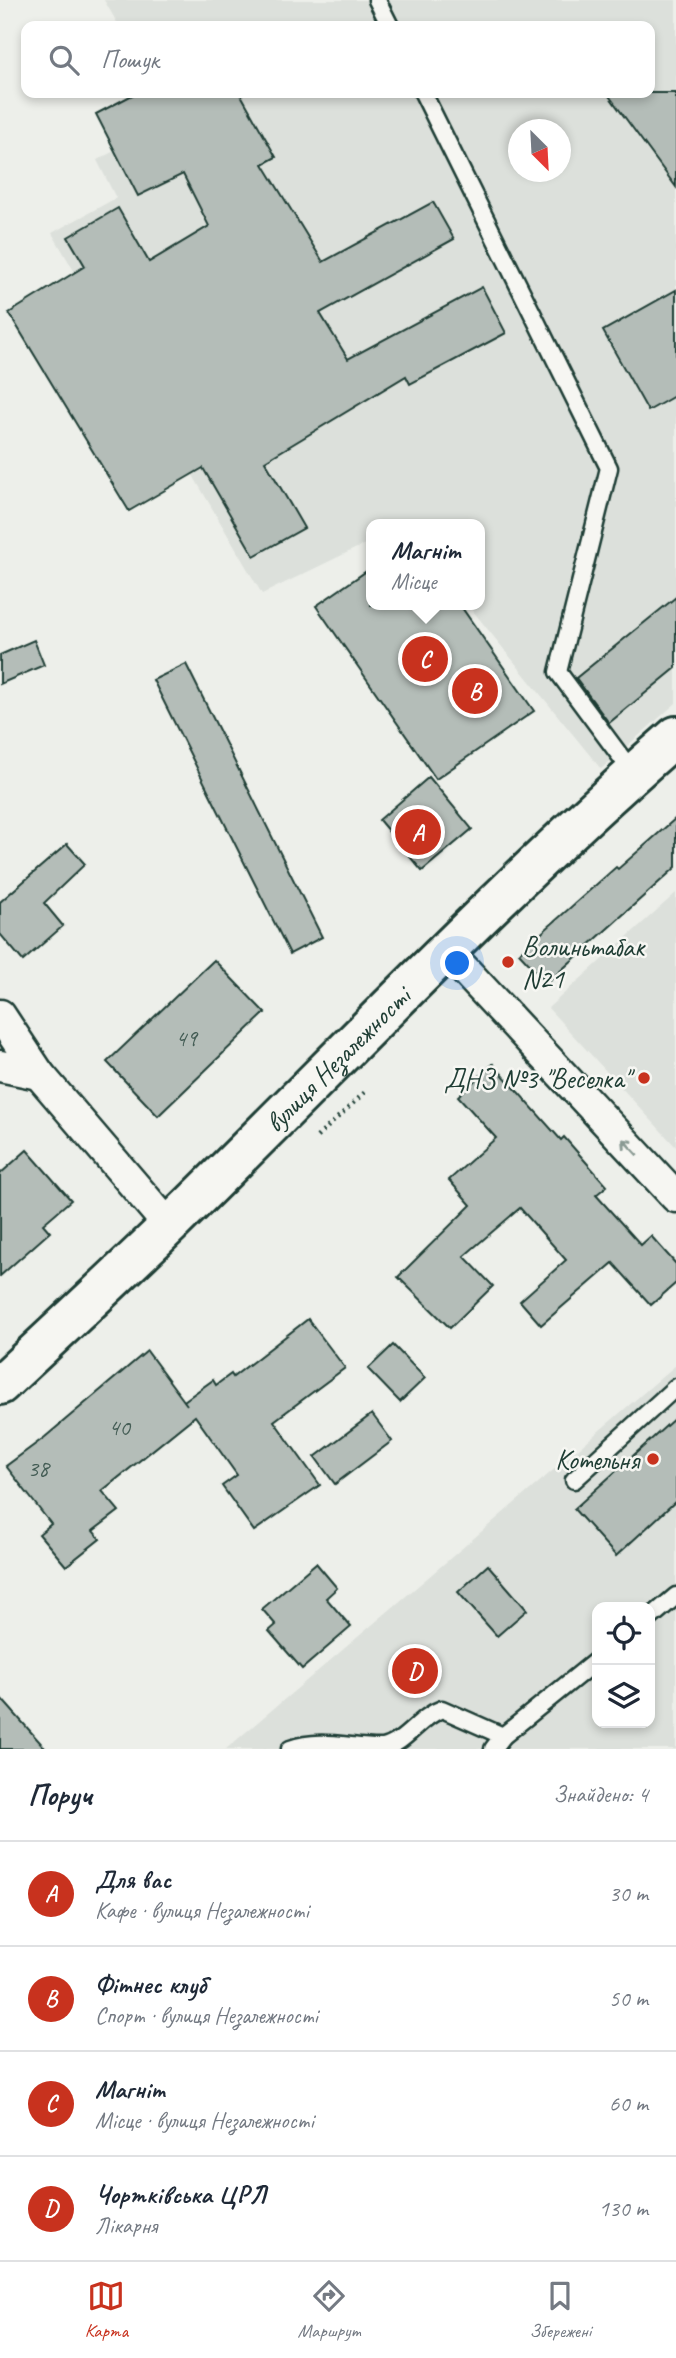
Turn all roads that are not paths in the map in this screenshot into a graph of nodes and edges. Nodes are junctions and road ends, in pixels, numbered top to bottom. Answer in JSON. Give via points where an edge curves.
{"nodes":[{"id":1,"x":377,"y":0,"type":"edge"},
{"id":2,"x":388,"y":21,"type":"edge"},
{"id":3,"x":425,"y":98,"type":"edge"},
{"id":4,"x":676,"y":736,"type":"edge"},
{"id":5,"x":633,"y":773,"type":"junction"},
{"id":6,"x":446,"y":950,"type":"junction"},
{"id":7,"x":0,"y":1015,"type":"edge"},
{"id":8,"x":0,"y":1066,"type":"edge"},
{"id":9,"x":39,"y":1074,"type":"junction"},
{"id":10,"x":676,"y":1197,"type":"edge"},
{"id":11,"x":169,"y":1226,"type":"junction"},
{"id":12,"x":0,"y":1385,"type":"edge"},
{"id":13,"x":676,"y":1387,"type":"edge"},
{"id":14,"x":574,"y":1480,"type":"dead end"},
{"id":15,"x":676,"y":1596,"type":"edge"},
{"id":16,"x":655,"y":1614,"type":"edge"},
{"id":17,"x":592,"y":1664,"type":"edge"},
{"id":18,"x":498,"y":1743,"type":"edge"},
{"id":19,"x":290,"y":1749,"type":"edge"}],
"edges":[{"from":1,"to":2,"type":"lane"},
{"from":3,"to":5,"type":"lane","via":[[609,468],[558,672]]},
{"from":4,"to":5,"type":"main road","name":"вулиця Незалежності"},
{"from":5,"to":6,"type":"main road","name":"вулиця Незалежності"},
{"from":10,"to":6,"type":"street","one_way":true},
{"from":6,"to":11,"type":"main road","name":"вулиця Незалежності"},
{"from":7,"to":9,"type":"street"},
{"from":8,"to":9,"type":"street"},
{"from":9,"to":11,"type":"street"},
{"from":11,"to":12,"type":"main road","name":"вулиця Незалежності"},
{"from":13,"to":14,"type":"lane"},
{"from":15,"to":16,"type":"lane"},
{"from":17,"to":18,"type":"lane"},
{"from":18,"to":19,"type":"lane","via":[[442,1709],[385,1748],[315,1744]]}]}
